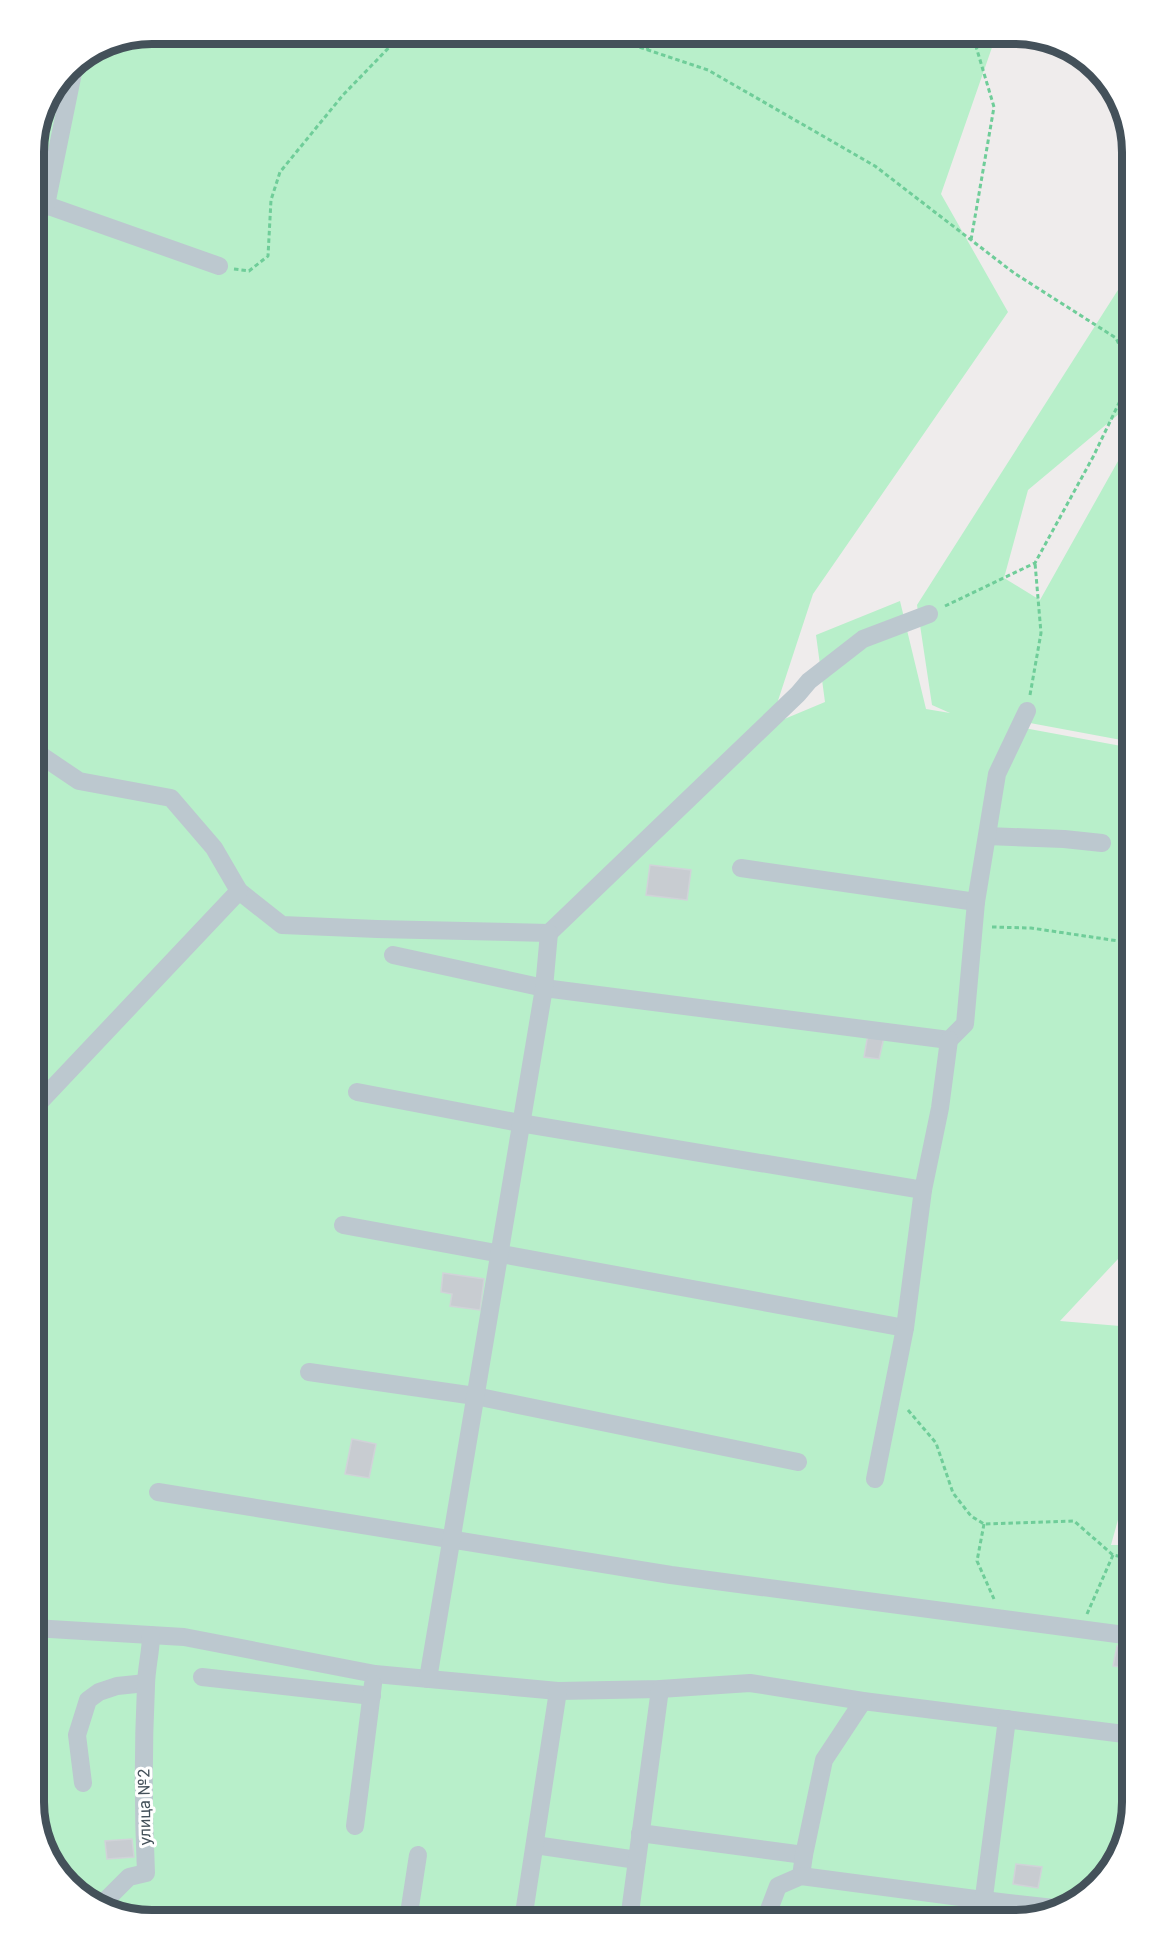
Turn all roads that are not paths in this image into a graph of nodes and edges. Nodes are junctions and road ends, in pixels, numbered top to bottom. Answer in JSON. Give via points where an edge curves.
{"nodes":[{"id":1,"x":72,"y":78,"type":"edge"},
{"id":2,"x":46,"y":205,"type":"joint"},
{"id":3,"x":219,"y":266,"type":"road end"},
{"id":4,"x":929,"y":614,"type":"road end"},
{"id":5,"x":1027,"y":711,"type":"road end"},
{"id":6,"x":44,"y":757,"type":"edge"},
{"id":7,"x":987,"y":836,"type":"junction"},
{"id":8,"x":1102,"y":843,"type":"dead end"},
{"id":9,"x":741,"y":868,"type":"dead end"},
{"id":10,"x":239,"y":891,"type":"junction"},
{"id":11,"x":976,"y":902,"type":"junction"},
{"id":12,"x":549,"y":933,"type":"junction"},
{"id":13,"x":393,"y":955,"type":"dead end"},
{"id":14,"x":544,"y":988,"type":"junction"},
{"id":15,"x":949,"y":1040,"type":"junction"},
{"id":16,"x":357,"y":1092,"type":"dead end"},
{"id":17,"x":44,"y":1097,"type":"edge"},
{"id":18,"x":520,"y":1123,"type":"junction"},
{"id":19,"x":924,"y":1190,"type":"junction"},
{"id":20,"x":343,"y":1225,"type":"dead end"},
{"id":21,"x":498,"y":1255,"type":"junction"},
{"id":22,"x":905,"y":1328,"type":"junction"},
{"id":23,"x":309,"y":1372,"type":"dead end"},
{"id":24,"x":475,"y":1396,"type":"junction"},
{"id":25,"x":798,"y":1462,"type":"dead end"},
{"id":26,"x":875,"y":1479,"type":"dead end"},
{"id":27,"x":158,"y":1492,"type":"dead end"},
{"id":28,"x":452,"y":1538,"type":"junction"},
{"id":29,"x":44,"y":1629,"type":"edge"},
{"id":30,"x":151,"y":1635,"type":"junction"},
{"id":31,"x":1122,"y":1635,"type":"edge"},
{"id":32,"x":375,"y":1674,"type":"junction"},
{"id":33,"x":202,"y":1677,"type":"dead end"},
{"id":34,"x":428,"y":1678,"type":"junction"},
{"id":35,"x":146,"y":1683,"type":"junction"},
{"id":36,"x":660,"y":1689,"type":"junction"},
{"id":37,"x":558,"y":1691,"type":"junction"},
{"id":38,"x":372,"y":1696,"type":"junction"},
{"id":39,"x":863,"y":1701,"type":"junction"},
{"id":40,"x":1007,"y":1719,"type":"junction"},
{"id":41,"x":1122,"y":1735,"type":"edge"},
{"id":42,"x":83,"y":1783,"type":"dead end"},
{"id":43,"x":355,"y":1826,"type":"dead end"},
{"id":44,"x":640,"y":1833,"type":"junction"},
{"id":45,"x":534,"y":1845,"type":"junction"},
{"id":46,"x":418,"y":1855,"type":"dead end"},
{"id":47,"x":804,"y":1855,"type":"junction"},
{"id":48,"x":637,"y":1860,"type":"junction"},
{"id":49,"x":801,"y":1876,"type":"junction"},
{"id":50,"x":107,"y":1899,"type":"edge"},
{"id":51,"x":983,"y":1900,"type":"junction"},
{"id":52,"x":1040,"y":1906,"type":"edge"},
{"id":53,"x":410,"y":1909,"type":"edge"},
{"id":54,"x":525,"y":1909,"type":"edge"},
{"id":55,"x":630,"y":1910,"type":"edge"},
{"id":56,"x":769,"y":1910,"type":"edge"},
{"id":57,"x":982,"y":1910,"type":"edge"}],
"edges":[{"from":1,"to":2,"type":"street"},
{"from":2,"to":3,"type":"street"},
{"from":4,"to":12,"type":"street","via":[[863,639],[809,681]]},
{"from":5,"to":7,"type":"street","via":[[997,774]]},
{"from":6,"to":10,"type":"street","via":[[79,781],[171,798],[214,848]]},
{"from":7,"to":8,"type":"street"},
{"from":7,"to":11,"type":"street"},
{"from":9,"to":11,"type":"street"},
{"from":10,"to":12,"type":"street","via":[[282,925]]},
{"from":10,"to":17,"type":"street"},
{"from":11,"to":15,"type":"street","via":[[965,1024]]},
{"from":12,"to":14,"type":"street"},
{"from":13,"to":14,"type":"street"},
{"from":14,"to":15,"type":"street"},
{"from":14,"to":18,"type":"street"},
{"from":15,"to":19,"type":"street"},
{"from":16,"to":18,"type":"street"},
{"from":18,"to":19,"type":"street"},
{"from":18,"to":21,"type":"street"},
{"from":19,"to":22,"type":"street"},
{"from":20,"to":21,"type":"street"},
{"from":21,"to":22,"type":"street"},
{"from":21,"to":24,"type":"street"},
{"from":22,"to":26,"type":"street"},
{"from":23,"to":24,"type":"street"},
{"from":24,"to":25,"type":"street"},
{"from":24,"to":28,"type":"street"},
{"from":27,"to":28,"type":"street"},
{"from":28,"to":31,"type":"street","via":[[671,1575]]},
{"from":28,"to":34,"type":"street"},
{"from":29,"to":30,"type":"street"},
{"from":30,"to":32,"type":"street","via":[[184,1637]]},
{"from":30,"to":35,"type":"street","name":"улица №2"},
{"from":32,"to":34,"type":"street"},
{"from":32,"to":38,"type":"street"},
{"from":33,"to":38,"type":"street"},
{"from":34,"to":37,"type":"street"},
{"from":35,"to":42,"type":"street","via":[[117,1686],[88,1700],[77,1735]]},
{"from":35,"to":50,"type":"street","name":"улица №2","via":[[142,1797],[146,1873],[129,1877]]},
{"from":36,"to":37,"type":"street"},
{"from":36,"to":39,"type":"street","via":[[750,1683]]},
{"from":36,"to":44,"type":"street"},
{"from":37,"to":45,"type":"street"},
{"from":38,"to":43,"type":"street"},
{"from":39,"to":40,"type":"street"},
{"from":39,"to":47,"type":"street","via":[[824,1760]]},
{"from":40,"to":41,"type":"street"},
{"from":40,"to":51,"type":"street"},
{"from":44,"to":47,"type":"street"},
{"from":44,"to":48,"type":"street"},
{"from":45,"to":48,"type":"street"},
{"from":45,"to":54,"type":"street"},
{"from":46,"to":53,"type":"street"},
{"from":47,"to":49,"type":"street"},
{"from":48,"to":55,"type":"street"},
{"from":49,"to":51,"type":"street"},
{"from":49,"to":56,"type":"street","via":[[778,1886]]},
{"from":51,"to":52,"type":"street"},
{"from":51,"to":57,"type":"street"}]}
